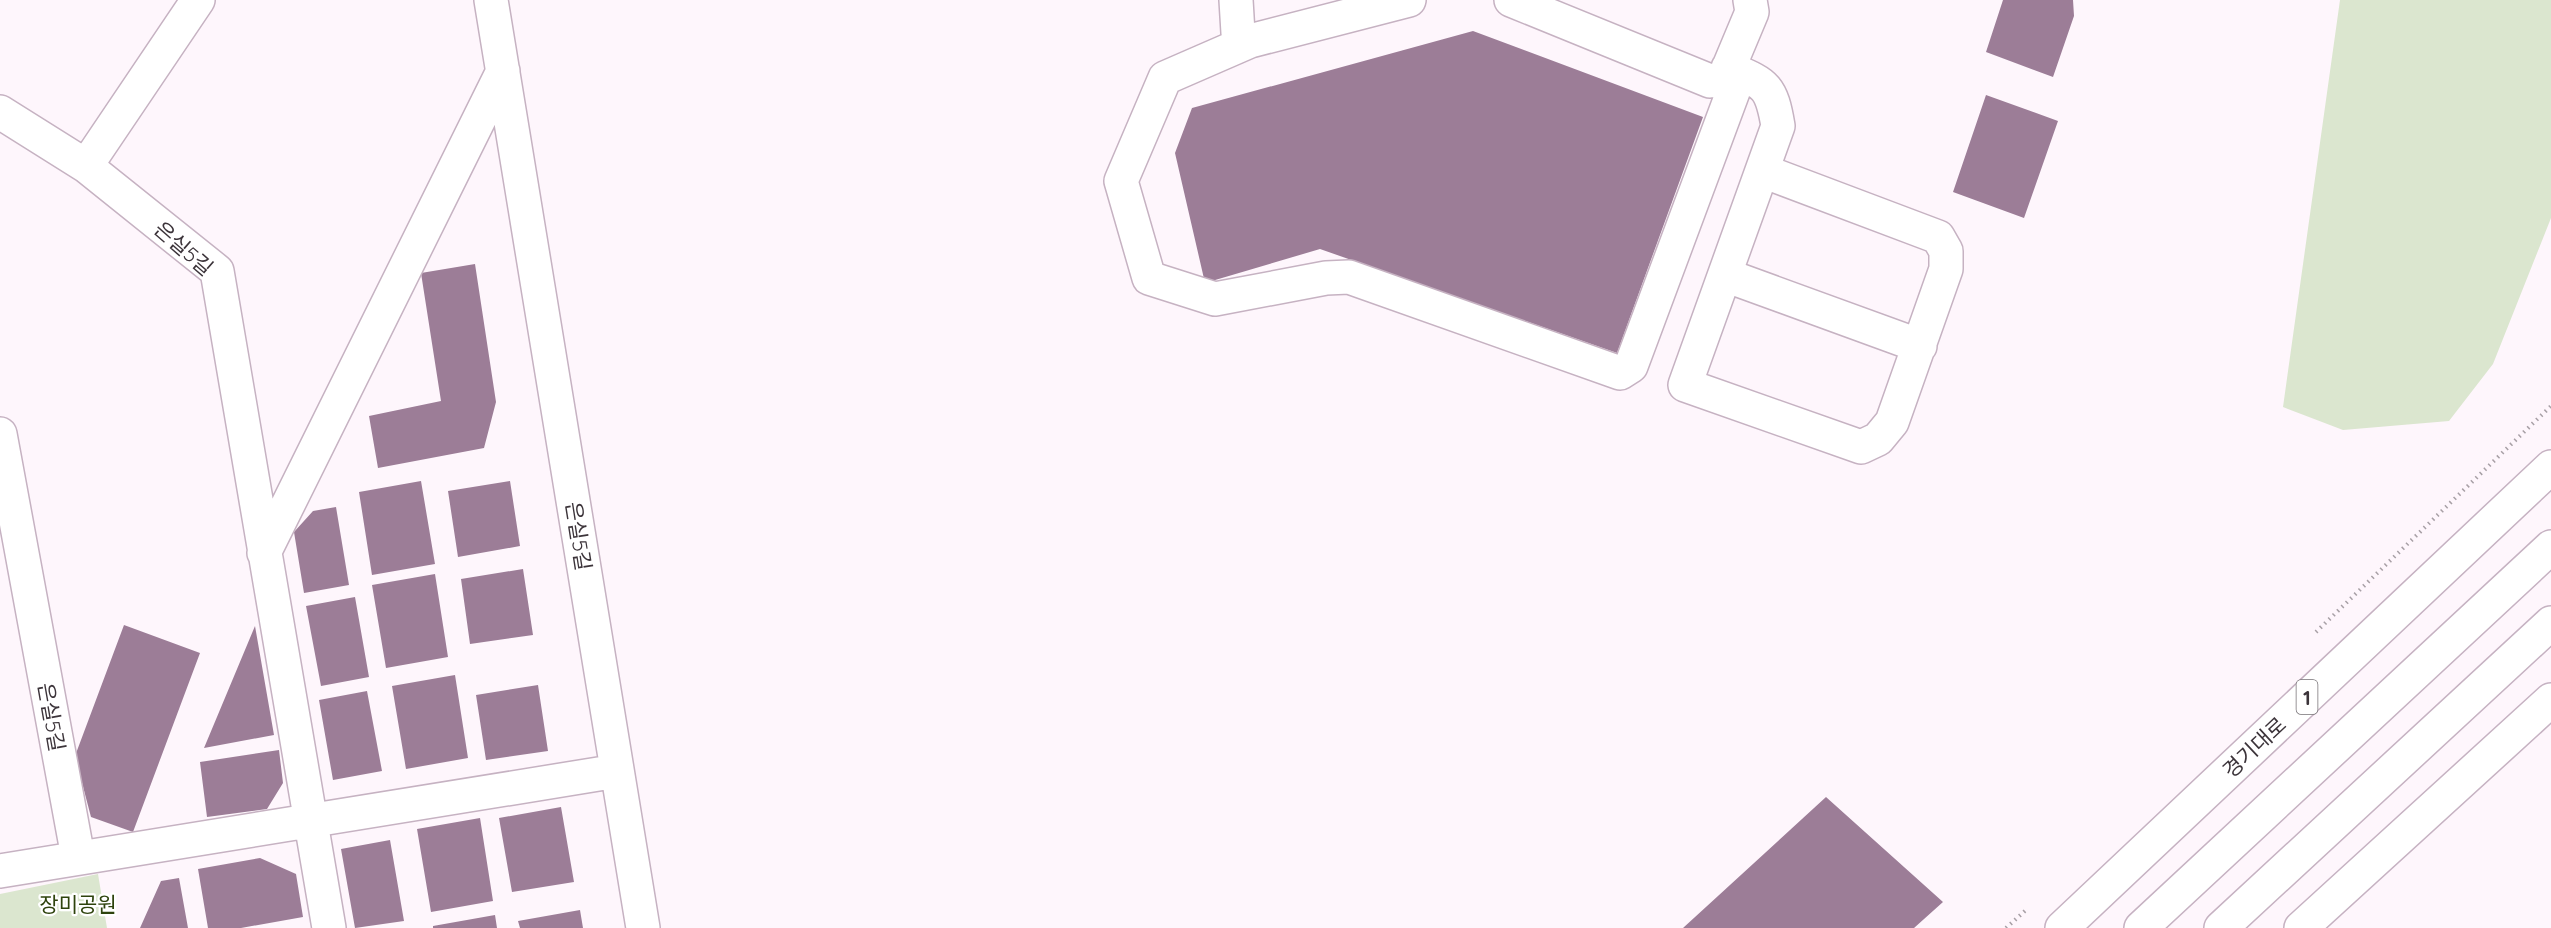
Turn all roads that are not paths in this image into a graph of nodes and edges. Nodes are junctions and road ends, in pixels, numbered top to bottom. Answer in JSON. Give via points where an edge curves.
{"nodes":[{"id":1,"x":198,"y":0,"type":"edge"},
{"id":2,"x":1236,"y":0,"type":"edge"},
{"id":3,"x":1409,"y":0,"type":"edge"},
{"id":4,"x":1511,"y":0,"type":"edge"},
{"id":5,"x":1750,"y":0,"type":"edge"},
{"id":6,"x":499,"y":6,"type":"edge"},
{"id":7,"x":1250,"y":41,"type":"junction"},
{"id":8,"x":503,"y":71,"type":"junction"},
{"id":9,"x":1734,"y":71,"type":"junction"},
{"id":10,"x":0,"y":112,"type":"edge"},
{"id":11,"x":86,"y":166,"type":"junction"},
{"id":12,"x":1763,"y":171,"type":"junction"},
{"id":13,"x":1725,"y":275,"type":"junction"},
{"id":14,"x":1920,"y":346,"type":"junction"},
{"id":15,"x":0,"y":434,"type":"edge"},
{"id":16,"x":2551,"y":467,"type":"edge"},
{"id":17,"x":2551,"y":547,"type":"edge"},
{"id":18,"x":264,"y":553,"type":"junction"},
{"id":19,"x":2551,"y":623,"type":"edge"},
{"id":20,"x":2551,"y":700,"type":"edge"},
{"id":21,"x":617,"y":771,"type":"junction"},
{"id":22,"x":310,"y":821,"type":"junction"},
{"id":23,"x":78,"y":857,"type":"junction"},
{"id":24,"x":0,"y":871,"type":"edge"},
{"id":25,"x":329,"y":928,"type":"edge"},
{"id":26,"x":643,"y":928,"type":"edge"},
{"id":27,"x":2062,"y":928,"type":"edge"},
{"id":28,"x":2141,"y":928,"type":"edge"},
{"id":29,"x":2221,"y":928,"type":"edge"},
{"id":30,"x":2301,"y":928,"type":"edge"}],
"edges":[{"from":1,"to":11,"type":"street"},
{"from":2,"to":7,"type":"street","via":[[1238,33]]},
{"from":3,"to":7,"type":"street"},
{"from":4,"to":9,"type":"street","via":[[1710,81]]},
{"from":5,"to":9,"type":"street","via":[[1752,12]]},
{"from":6,"to":8,"type":"street","name":"은실5길"},
{"from":7,"to":9,"type":"street","via":[[1165,78],[1121,181],[1149,278],[1215,299],[1349,277],[1620,373],[1631,366]]},
{"from":8,"to":18,"type":"street"},
{"from":8,"to":21,"type":"street","name":"은실5길"},
{"from":9,"to":12,"type":"street","via":[[1761,82],[1774,102],[1778,126]]},
{"from":10,"to":11,"type":"street","name":"은실5길"},
{"from":11,"to":18,"type":"street","name":"은실5길","via":[[217,271]]},
{"from":12,"to":13,"type":"street"},
{"from":12,"to":14,"type":"street","via":[[1938,237],[1946,250],[1946,269]]},
{"from":13,"to":14,"type":"street"},
{"from":13,"to":14,"type":"street","via":[[1685,385],[1861,447],[1878,439],[1892,422]]},
{"from":15,"to":23,"type":"street","name":"은실5길"},
{"from":16,"to":27,"type":"street","name":"경기대로","number":"1"},
{"from":17,"to":28,"type":"street"},
{"from":18,"to":22,"type":"street","name":"은실5길"},
{"from":19,"to":29,"type":"street"},
{"from":20,"to":30,"type":"street"},
{"from":21,"to":22,"type":"street"},
{"from":21,"to":26,"type":"street","name":"은실5길"},
{"from":22,"to":23,"type":"street"},
{"from":22,"to":25,"type":"street","name":"은실5길"},
{"from":23,"to":24,"type":"street"}]}
